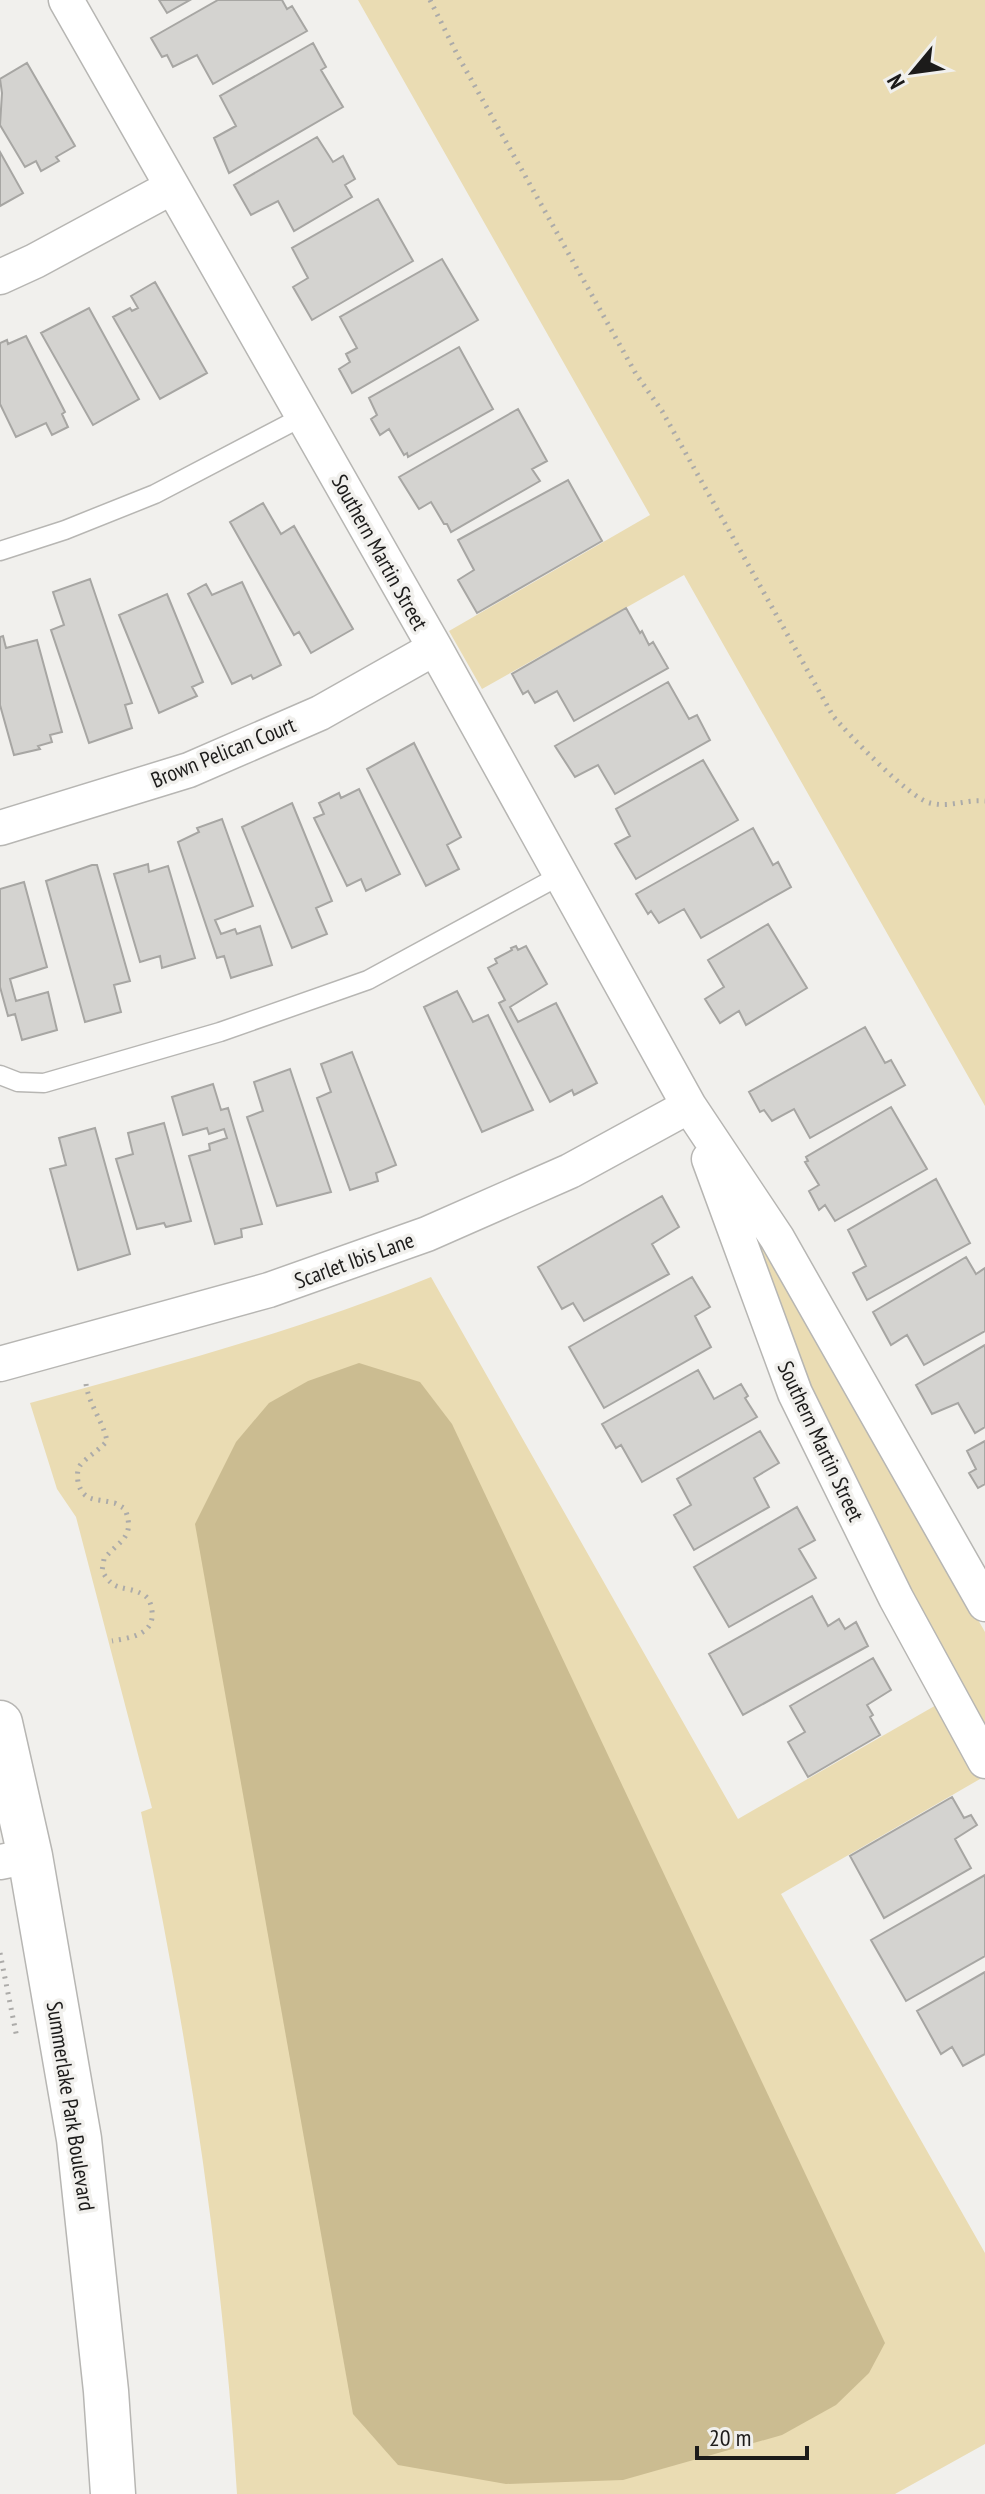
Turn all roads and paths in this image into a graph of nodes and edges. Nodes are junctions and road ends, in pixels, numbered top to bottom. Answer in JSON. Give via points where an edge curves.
{"nodes":[{"id":1,"x":66,"y":0,"type":"edge"},
{"id":2,"x":430,"y":0,"type":"edge"},
{"id":3,"x":172,"y":187,"type":"junction"},
{"id":4,"x":0,"y":277,"type":"edge"},
{"id":5,"x":304,"y":416,"type":"junction"},
{"id":6,"x":0,"y":551,"type":"edge"},
{"id":7,"x":435,"y":648,"type":"junction"},
{"id":8,"x":985,"y":801,"type":"edge"},
{"id":9,"x":0,"y":828,"type":"edge"},
{"id":10,"x":561,"y":875,"type":"junction"},
{"id":11,"x":0,"y":1075,"type":"edge"},
{"id":12,"x":689,"y":1106,"type":"junction"},
{"id":13,"x":0,"y":1364,"type":"edge"},
{"id":14,"x":86,"y":1384,"type":"dead end"},
{"id":15,"x":985,"y":1604,"type":"edge"},
{"id":16,"x":112,"y":1641,"type":"dead end"},
{"id":17,"x":0,"y":1723,"type":"edge"},
{"id":18,"x":985,"y":1761,"type":"edge"},
{"id":19,"x":15,"y":1859,"type":"edge"},
{"id":20,"x":0,"y":1953,"type":"edge"},
{"id":21,"x":18,"y":2046,"type":"dead end"},
{"id":22,"x":113,"y":2494,"type":"edge"}],
"edges":[{"from":1,"to":3,"type":"street","name":"Southern Martin Street"},
{"from":2,"to":8,"type":"path","via":[[628,360],[833,716],[926,802],[947,806]]},
{"from":3,"to":4,"type":"street"},
{"from":3,"to":5,"type":"street","name":"Southern Martin Street"},
{"from":5,"to":6,"type":"lane","via":[[155,494]]},
{"from":5,"to":7,"type":"street","name":"Southern Martin Street"},
{"from":7,"to":9,"type":"street","name":"Brown Pelican Court","via":[[320,713],[189,770]]},
{"from":7,"to":10,"type":"street","name":"Southern Martin Street"},
{"from":10,"to":11,"type":"lane","via":[[368,980],[338,991],[44,1083]]},
{"from":10,"to":12,"type":"street","name":"Southern Martin Street"},
{"from":12,"to":13,"type":"street","name":"Scarlet Ibis Lane","via":[[570,1171],[427,1234],[269,1290]]},
{"from":12,"to":15,"type":"street","name":"Southern Martin Street","via":[[777,1238]]},
{"from":12,"to":18,"type":"street","name":"Southern Martin Street","via":[[795,1393],[896,1598]]},
{"from":14,"to":16,"type":"path","via":[[107,1441],[83,1462],[78,1484],[96,1502],[125,1509],[130,1521],[128,1533],[104,1559],[102,1571],[115,1587],[142,1594],[152,1609],[141,1634]]},
{"from":17,"to":19,"type":"main road","name":"Summerlake Park Boulevard"},
{"from":19,"to":22,"type":"main road","name":"Summerlake Park Boulevard","via":[[79,2139]]},
{"from":20,"to":21,"type":"path"}]}
